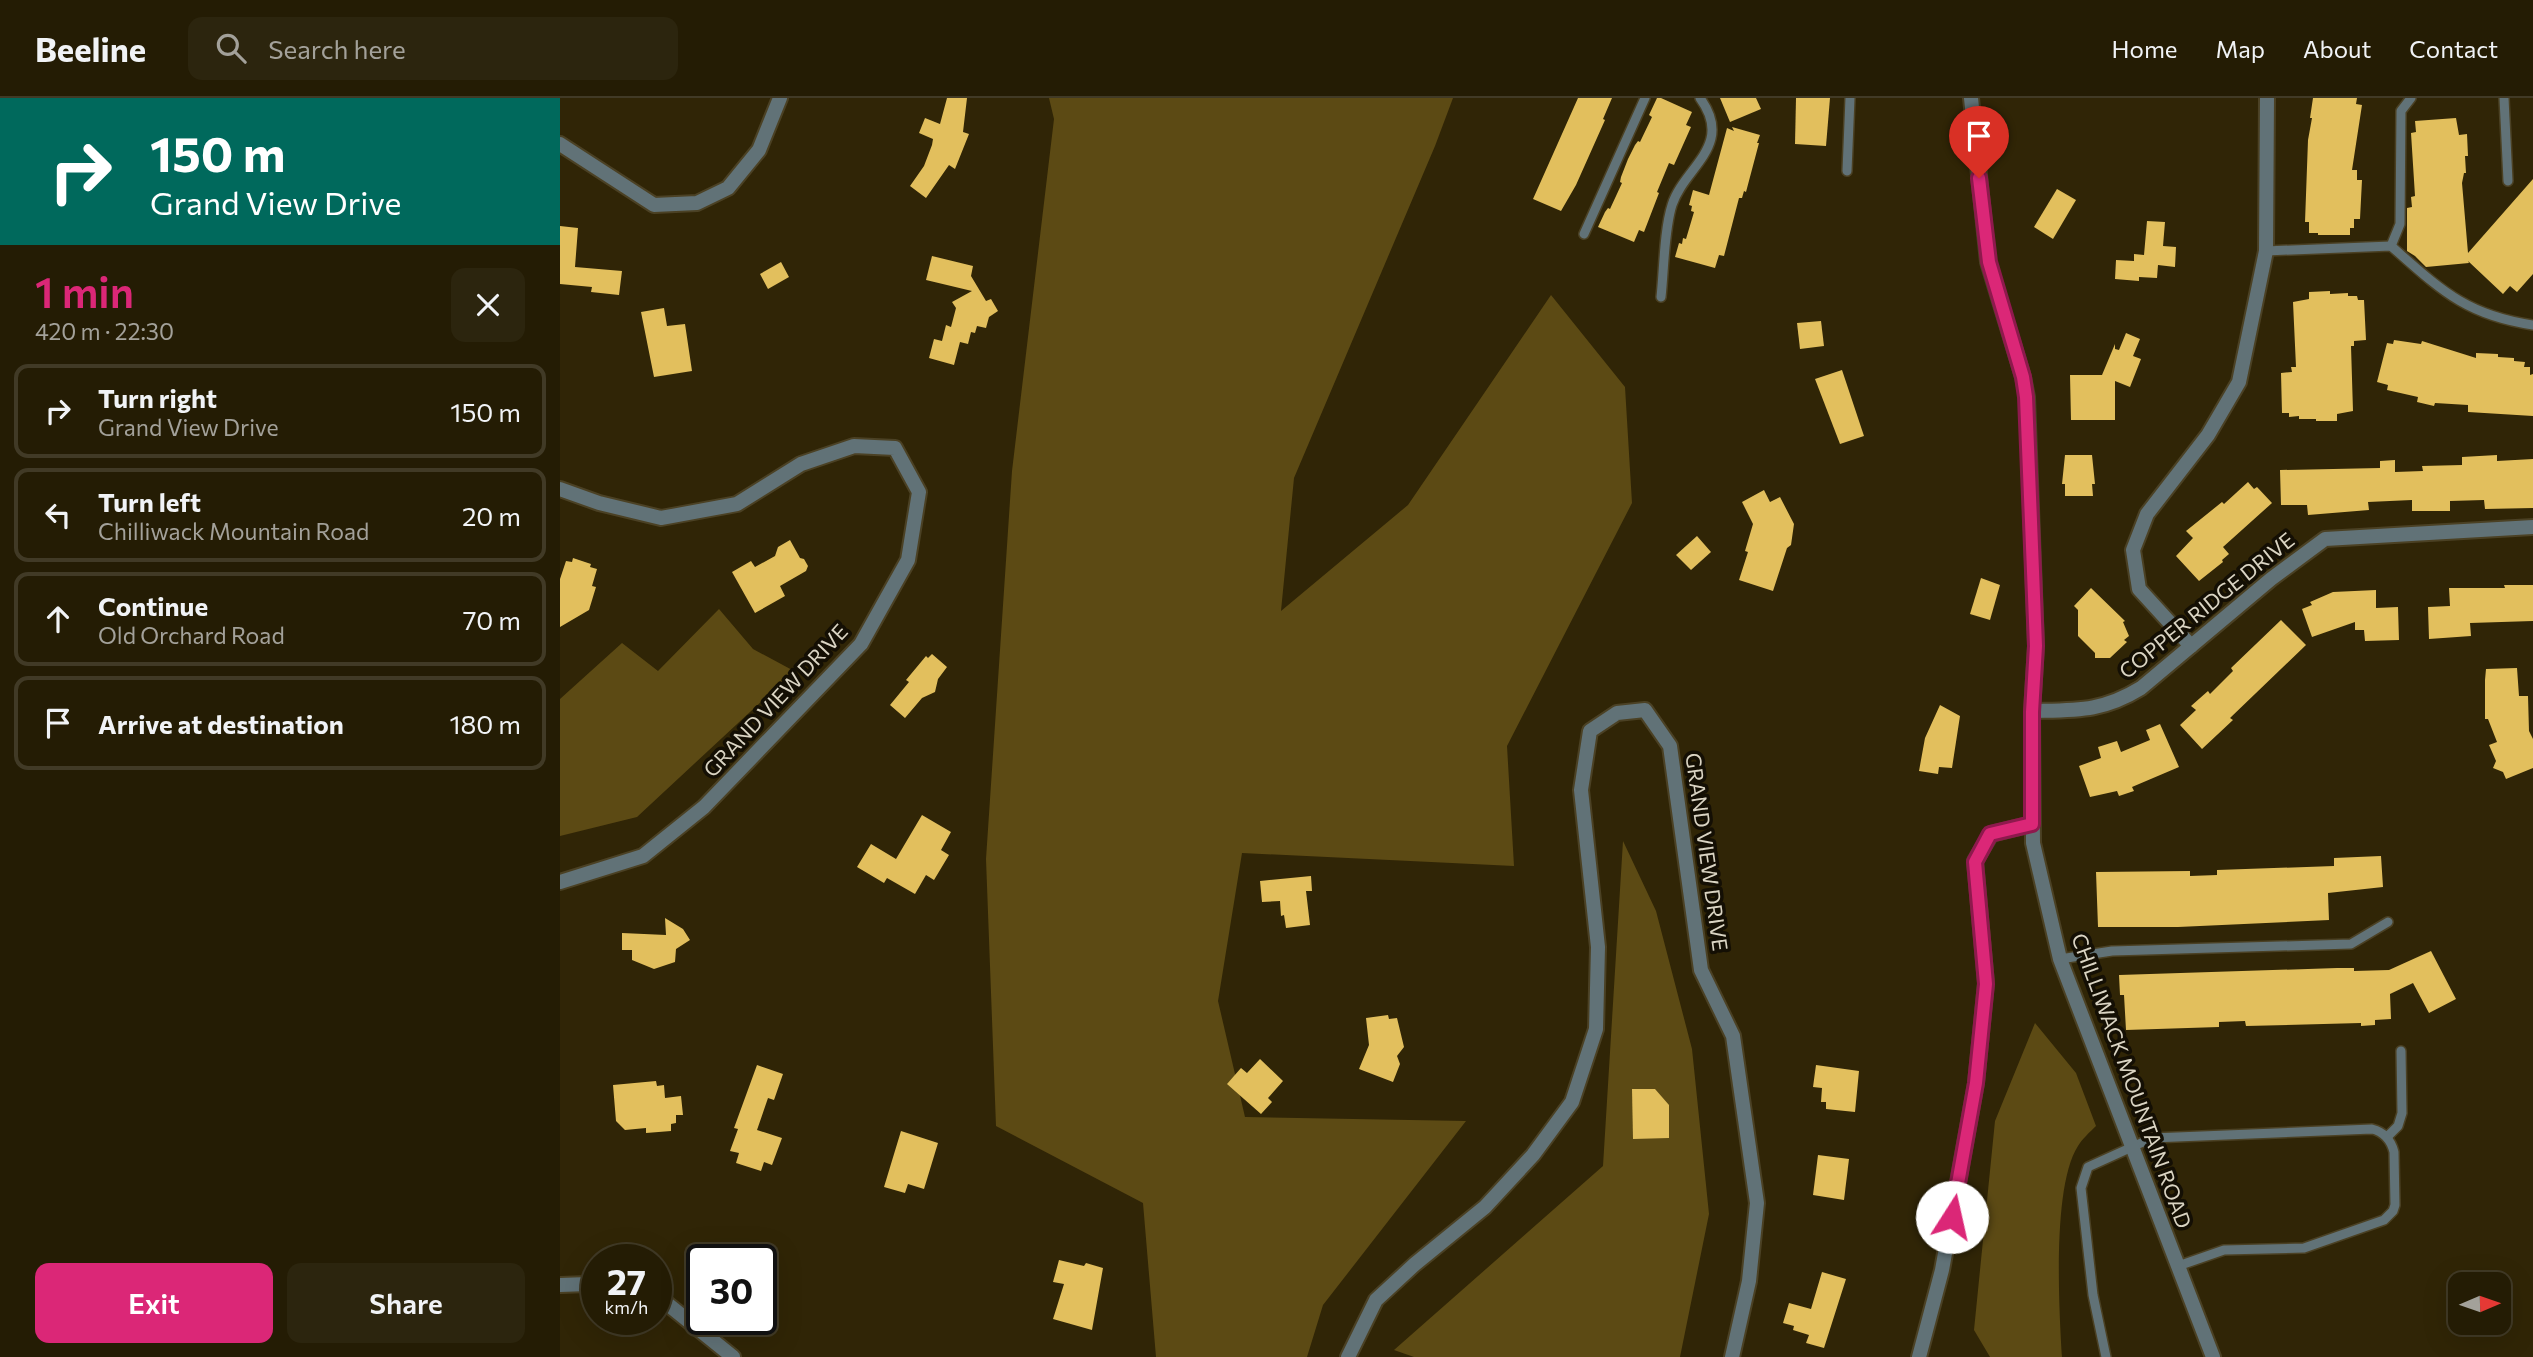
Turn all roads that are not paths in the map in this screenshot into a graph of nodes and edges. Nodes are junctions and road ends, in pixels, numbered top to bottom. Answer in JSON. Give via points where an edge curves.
{"nodes":[{"id":1,"x":780,"y":98,"type":"edge"},
{"id":2,"x":1645,"y":98,"type":"edge"},
{"id":3,"x":1700,"y":98,"type":"edge"},
{"id":4,"x":1850,"y":98,"type":"edge"},
{"id":5,"x":1971,"y":98,"type":"edge"},
{"id":6,"x":2267,"y":98,"type":"edge"},
{"id":7,"x":2411,"y":98,"type":"edge"},
{"id":8,"x":2504,"y":98,"type":"edge"},
{"id":9,"x":560,"y":144,"type":"edge"},
{"id":10,"x":1847,"y":171,"type":"dead end"},
{"id":11,"x":2508,"y":181,"type":"dead end"},
{"id":12,"x":1584,"y":234,"type":"dead end"},
{"id":13,"x":2391,"y":246,"type":"junction"},
{"id":14,"x":2266,"y":251,"type":"junction"},
{"id":15,"x":1661,"y":298,"type":"dead end"},
{"id":16,"x":2533,"y":325,"type":"edge"},
{"id":17,"x":560,"y":489,"type":"edge"},
{"id":18,"x":2533,"y":527,"type":"edge"},
{"id":19,"x":2191,"y":646,"type":"junction"},
{"id":20,"x":2032,"y":712,"type":"junction"},
{"id":21,"x":2032,"y":824,"type":"junction"},
{"id":22,"x":560,"y":882,"type":"edge"},
{"id":23,"x":2388,"y":922,"type":"dead end"},
{"id":24,"x":2060,"y":959,"type":"junction"},
{"id":25,"x":2401,"y":1051,"type":"dead end"},
{"id":26,"x":2387,"y":1137,"type":"junction"},
{"id":27,"x":2132,"y":1146,"type":"junction"},
{"id":28,"x":2178,"y":1266,"type":"junction"},
{"id":29,"x":581,"y":1284,"type":"edge"},
{"id":30,"x":560,"y":1285,"type":"edge"},
{"id":31,"x":672,"y":1307,"type":"edge"},
{"id":32,"x":733,"y":1357,"type":"edge"},
{"id":33,"x":1348,"y":1357,"type":"edge"},
{"id":34,"x":1731,"y":1357,"type":"edge"},
{"id":35,"x":1919,"y":1357,"type":"edge"},
{"id":36,"x":2106,"y":1357,"type":"edge"},
{"id":37,"x":2213,"y":1357,"type":"edge"}],
"edges":[{"from":1,"to":9,"type":"street","via":[[759,150],[728,188],[697,203],[654,205]]},
{"from":2,"to":12,"type":"lane"},
{"from":3,"to":15,"type":"lane","via":[[1710,117],[1709,144],[1673,202]]},
{"from":4,"to":10,"type":"lane"},
{"from":5,"to":20,"type":"street","name":"CHILLIWACK MOUNTAIN ROAD","via":[[1989,262],[2026,397],[2036,646]]},
{"from":6,"to":14,"type":"street"},
{"from":7,"to":13,"type":"lane","via":[[2401,111],[2400,223]]},
{"from":8,"to":11,"type":"lane"},
{"from":13,"to":14,"type":"lane"},
{"from":13,"to":16,"type":"lane","via":[[2462,305],[2495,318]]},
{"from":14,"to":19,"type":"street","via":[[2239,382],[2208,435],[2147,513],[2133,550],[2139,589]]},
{"from":17,"to":22,"type":"street","name":"GRAND VIEW DRIVE","via":[[661,518],[737,504],[801,464],[854,446],[895,448],[919,492],[908,560],[861,644],[704,807],[643,856]]},
{"from":18,"to":19,"type":"street","name":"COPPER RIDGE DRIVE","via":[[2325,539]]},
{"from":19,"to":20,"type":"street","name":"COPPER RIDGE DRIVE","via":[[2122,700],[2095,709]]},
{"from":20,"to":21,"type":"street","name":"CHILLIWACK MOUNTAIN ROAD"},
{"from":21,"to":24,"type":"street","name":"CHILLIWACK MOUNTAIN ROAD"},
{"from":21,"to":35,"type":"street","via":[[1990,834],[1975,862],[1986,984],[1976,1083],[1942,1270]]},
{"from":23,"to":24,"type":"lane","via":[[2351,944],[2112,951]]},
{"from":24,"to":27,"type":"street","name":"CHILLIWACK MOUNTAIN ROAD"},
{"from":25,"to":26,"type":"lane","via":[[2402,1113]]},
{"from":26,"to":27,"type":"lane","via":[[2372,1129],[2152,1138]]},
{"from":26,"to":28,"type":"lane","via":[[2394,1152],[2395,1205],[2384,1220],[2304,1248],[2224,1250]]},
{"from":27,"to":28,"type":"street","name":"CHILLIWACK MOUNTAIN ROAD"},
{"from":27,"to":36,"type":"lane","via":[[2088,1167],[2081,1188],[2093,1295]]},
{"from":28,"to":37,"type":"street","name":"CHILLIWACK MOUNTAIN ROAD"},
{"from":29,"to":30,"type":"street"},
{"from":31,"to":32,"type":"street"},
{"from":33,"to":34,"type":"street","name":"GRAND VIEW DRIVE","via":[[1376,1300],[1485,1207],[1533,1156],[1572,1102],[1596,1029],[1598,947],[1581,790],[1590,731],[1617,713],[1645,710],[1670,746],[1701,970],[1733,1036],[1758,1203],[1749,1280]]}]}
